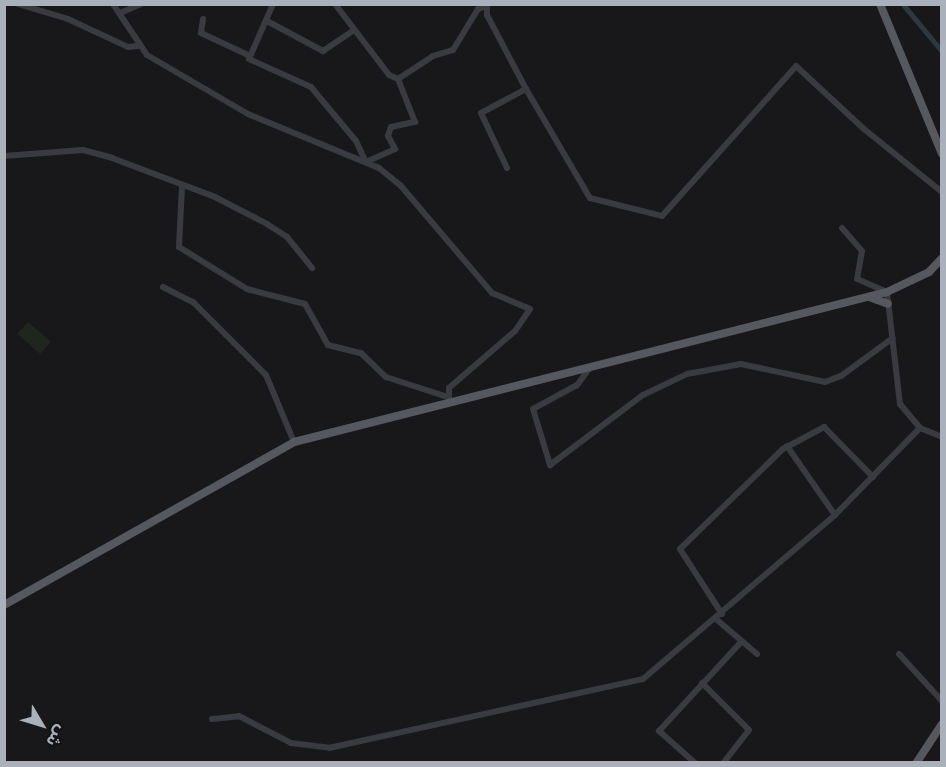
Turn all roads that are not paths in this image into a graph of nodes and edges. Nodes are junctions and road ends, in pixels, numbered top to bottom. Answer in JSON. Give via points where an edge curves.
{"nodes":[{"id":1,"x":18,"y":4,"type":"edge"},
{"id":2,"x":113,"y":4,"type":"edge"},
{"id":3,"x":141,"y":4,"type":"edge"},
{"id":4,"x":273,"y":4,"type":"edge"},
{"id":5,"x":334,"y":4,"type":"edge"},
{"id":6,"x":880,"y":4,"type":"edge"},
{"id":7,"x":487,"y":5,"type":"edge"},
{"id":8,"x":120,"y":13,"type":"junction"},
{"id":9,"x":203,"y":19,"type":"dead end"},
{"id":10,"x":267,"y":21,"type":"junction"},
{"id":11,"x":354,"y":30,"type":"junction"},
{"id":12,"x":138,"y":46,"type":"junction"},
{"id":13,"x":248,"y":55,"type":"junction"},
{"id":14,"x":398,"y":79,"type":"junction"},
{"id":15,"x":526,"y":89,"type":"junction"},
{"id":16,"x":942,"y":154,"type":"edge"},
{"id":17,"x":4,"y":156,"type":"edge"},
{"id":18,"x":366,"y":162,"type":"junction"},
{"id":19,"x":507,"y":168,"type":"dead end"},
{"id":20,"x":182,"y":186,"type":"junction"},
{"id":21,"x":942,"y":192,"type":"edge"},
{"id":22,"x":842,"y":228,"type":"dead end"},
{"id":23,"x":942,"y":258,"type":"edge"},
{"id":24,"x":312,"y":268,"type":"dead end"},
{"id":25,"x":164,"y":287,"type":"dead end"},
{"id":26,"x":887,"y":292,"type":"junction"},
{"id":27,"x":868,"y":297,"type":"junction"},
{"id":28,"x":888,"y":303,"type":"junction"},
{"id":29,"x":893,"y":338,"type":"junction"},
{"id":30,"x":591,"y":366,"type":"junction"},
{"id":31,"x":447,"y":399,"type":"junction"},
{"id":32,"x":920,"y":428,"type":"junction"},
{"id":33,"x":942,"y":437,"type":"edge"},
{"id":34,"x":294,"y":442,"type":"junction"},
{"id":35,"x":787,"y":446,"type":"junction"},
{"id":36,"x":873,"y":477,"type":"junction"},
{"id":37,"x":835,"y":515,"type":"junction"},
{"id":38,"x":4,"y":605,"type":"edge"},
{"id":39,"x":722,"y":614,"type":"junction"},
{"id":40,"x":716,"y":619,"type":"junction"},
{"id":41,"x":741,"y":642,"type":"junction"},
{"id":42,"x":757,"y":654,"type":"dead end"},
{"id":43,"x":899,"y":654,"type":"dead end"},
{"id":44,"x":702,"y":683,"type":"junction"},
{"id":45,"x":942,"y":701,"type":"edge"},
{"id":46,"x":212,"y":719,"type":"dead end"},
{"id":47,"x":942,"y":724,"type":"edge"},
{"id":48,"x":694,"y":762,"type":"edge"},
{"id":49,"x":724,"y":762,"type":"edge"},
{"id":50,"x":917,"y":762,"type":"edge"}],
"edges":[{"from":1,"to":12,"type":"street","via":[[68,19],[128,47]]},
{"from":2,"to":8,"type":"street"},
{"from":3,"to":8,"type":"street"},
{"from":4,"to":10,"type":"street"},
{"from":5,"to":11,"type":"street"},
{"from":6,"to":16,"type":"main road"},
{"from":7,"to":14,"type":"street","via":[[478,9],[453,50],[433,56]]},
{"from":7,"to":15,"type":"street","via":[[487,15]]},
{"from":8,"to":12,"type":"street"},
{"from":9,"to":13,"type":"street","via":[[201,33]]},
{"from":10,"to":11,"type":"street","via":[[323,51]]},
{"from":10,"to":13,"type":"street"},
{"from":11,"to":14,"type":"street","via":[[389,75]]},
{"from":12,"to":18,"type":"street","via":[[248,114]]},
{"from":13,"to":18,"type":"street","via":[[258,65],[311,87],[356,141]]},
{"from":14,"to":18,"type":"street","via":[[415,122],[391,127],[388,136],[395,149]]},
{"from":15,"to":19,"type":"street","via":[[481,113]]},
{"from":15,"to":21,"type":"street","via":[[586,193],[616,208],[665,215],[793,66]]},
{"from":17,"to":20,"type":"street","via":[[83,150]]},
{"from":18,"to":31,"type":"street","via":[[401,186],[492,292],[530,309],[515,331]]},
{"from":20,"to":24,"type":"street","via":[[216,197],[283,234]]},
{"from":20,"to":31,"type":"street","via":[[179,247],[247,289],[305,304],[328,345],[361,353],[387,377]]},
{"from":22,"to":26,"type":"street","via":[[861,249],[857,279]]},
{"from":23,"to":26,"type":"main road","via":[[929,272]]},
{"from":25,"to":34,"type":"street","via":[[193,302],[266,375]]},
{"from":26,"to":27,"type":"main road"},
{"from":26,"to":28,"type":"street"},
{"from":27,"to":28,"type":"main road"},
{"from":27,"to":30,"type":"main road"},
{"from":28,"to":29,"type":"street"},
{"from":29,"to":30,"type":"street","via":[[841,376],[825,382],[741,364],[687,374],[643,395],[550,465],[533,409],[577,385]]},
{"from":29,"to":32,"type":"street","via":[[900,404]]},
{"from":30,"to":31,"type":"main road"},
{"from":31,"to":34,"type":"main road"},
{"from":32,"to":33,"type":"street"},
{"from":32,"to":36,"type":"street"},
{"from":34,"to":38,"type":"main road"},
{"from":35,"to":36,"type":"street","via":[[824,426]]},
{"from":35,"to":37,"type":"street"},
{"from":35,"to":39,"type":"street","via":[[680,549]]},
{"from":36,"to":37,"type":"street"},
{"from":37,"to":39,"type":"street"},
{"from":39,"to":40,"type":"street"},
{"from":40,"to":41,"type":"street"},
{"from":40,"to":46,"type":"street","via":[[643,679],[329,748],[291,743],[239,716]]},
{"from":41,"to":42,"type":"street"},
{"from":41,"to":44,"type":"street"},
{"from":43,"to":45,"type":"street"},
{"from":44,"to":48,"type":"street","via":[[659,731]]},
{"from":44,"to":49,"type":"street","via":[[748,730]]},
{"from":47,"to":50,"type":"main road"}]}
